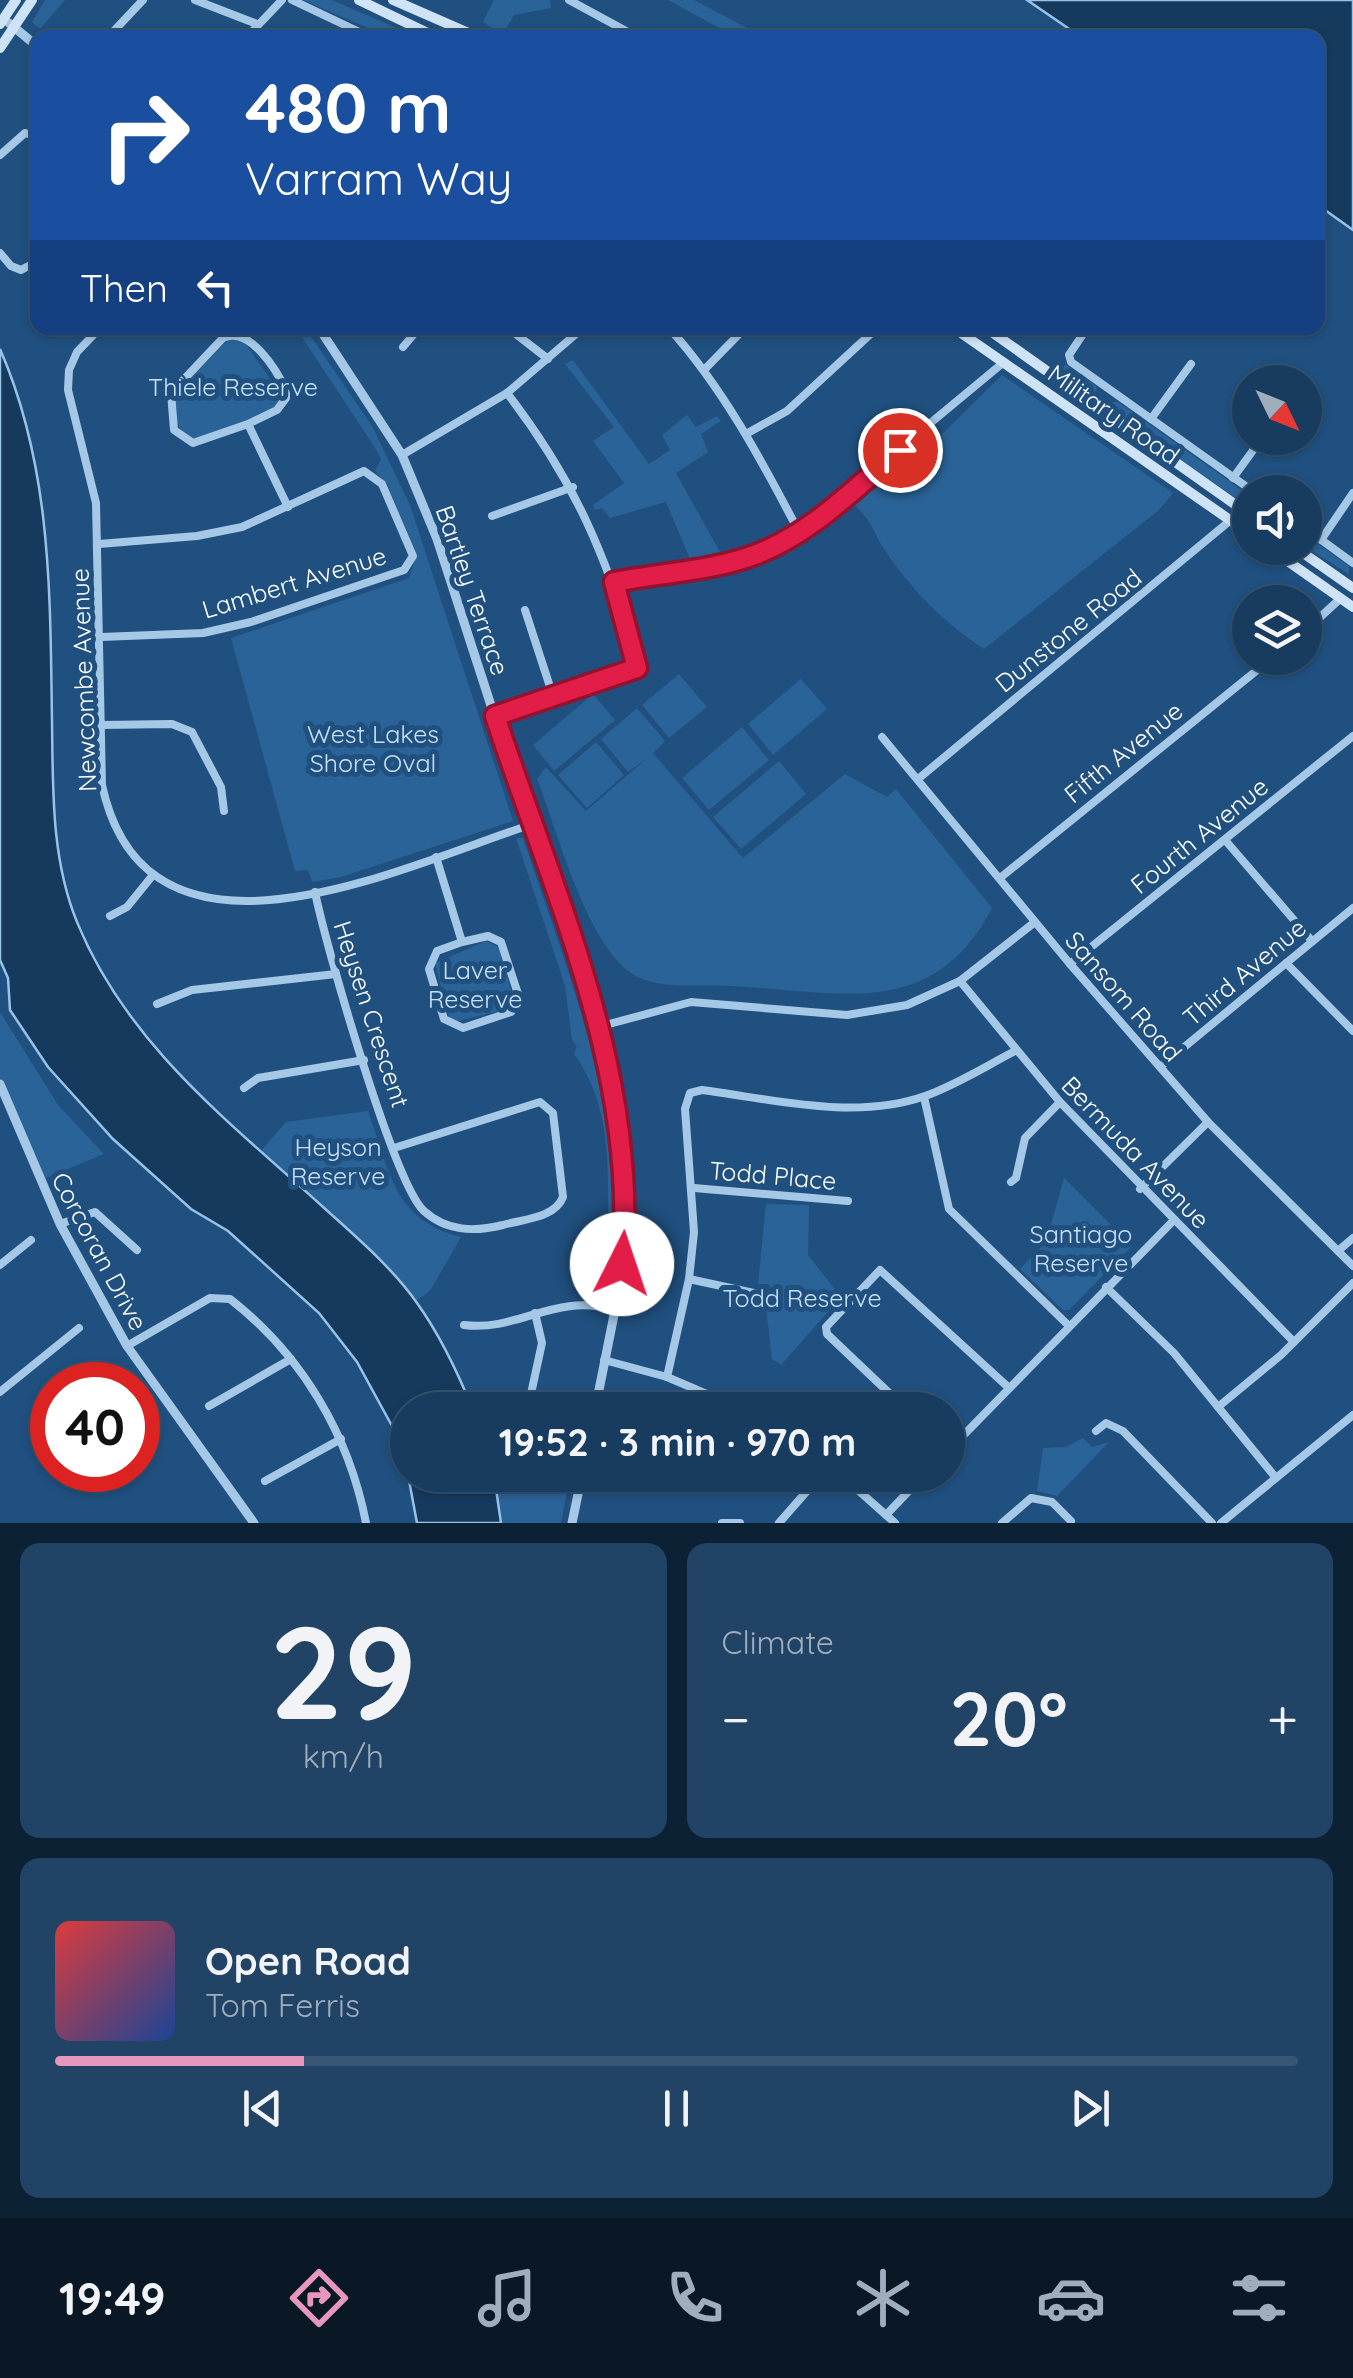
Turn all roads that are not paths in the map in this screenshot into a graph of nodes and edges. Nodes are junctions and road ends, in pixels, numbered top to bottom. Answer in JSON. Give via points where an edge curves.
{"nodes":[{"id":1,"x":16,"y":0,"type":"edge"},
{"id":2,"x":32,"y":0,"type":"edge"},
{"id":3,"x":142,"y":0,"type":"edge"},
{"id":4,"x":195,"y":0,"type":"edge"},
{"id":5,"x":282,"y":0,"type":"edge"},
{"id":6,"x":292,"y":0,"type":"edge"},
{"id":7,"x":359,"y":0,"type":"edge"},
{"id":8,"x":393,"y":0,"type":"edge"},
{"id":9,"x":569,"y":0,"type":"edge"},
{"id":10,"x":387,"y":12,"type":"junction"},
{"id":11,"x":2,"y":21,"type":"edge"},
{"id":12,"x":257,"y":24,"type":"junction"},
{"id":13,"x":16,"y":28,"type":"junction"},
{"id":14,"x":115,"y":30,"type":"edge"},
{"id":15,"x":252,"y":30,"type":"edge"},
{"id":16,"x":354,"y":30,"type":"edge"},
{"id":17,"x":422,"y":30,"type":"edge"},
{"id":18,"x":462,"y":30,"type":"edge"},
{"id":19,"x":624,"y":30,"type":"edge"},
{"id":20,"x":30,"y":40,"type":"edge"},
{"id":21,"x":0,"y":48,"type":"edge"},
{"id":22,"x":30,"y":137,"type":"edge"},
{"id":23,"x":0,"y":154,"type":"edge"},
{"id":24,"x":0,"y":253,"type":"edge"},
{"id":25,"x":30,"y":265,"type":"edge"},
{"id":26,"x":93,"y":335,"type":"edge"},
{"id":27,"x":230,"y":335,"type":"edge"},
{"id":28,"x":240,"y":335,"type":"edge"},
{"id":29,"x":324,"y":335,"type":"edge"},
{"id":30,"x":413,"y":335,"type":"edge"},
{"id":31,"x":517,"y":335,"type":"edge"},
{"id":32,"x":575,"y":335,"type":"edge"},
{"id":33,"x":674,"y":335,"type":"edge"},
{"id":34,"x":738,"y":335,"type":"edge"},
{"id":35,"x":870,"y":335,"type":"edge"},
{"id":36,"x":965,"y":335,"type":"edge"},
{"id":37,"x":996,"y":335,"type":"edge"},
{"id":38,"x":1082,"y":335,"type":"edge"},
{"id":39,"x":403,"y":346,"type":"dead end"},
{"id":40,"x":548,"y":360,"type":"junction"},
{"id":41,"x":1005,"y":361,"type":"junction"},
{"id":42,"x":1191,"y":364,"type":"dead end"},
{"id":43,"x":704,"y":370,"type":"junction"},
{"id":44,"x":1106,"y":388,"type":"junction"},
{"id":45,"x":508,"y":393,"type":"junction"},
{"id":46,"x":1095,"y":404,"type":"junction"},
{"id":47,"x":1151,"y":419,"type":"junction"},
{"id":48,"x":248,"y":424,"type":"junction"},
{"id":49,"x":746,"y":434,"type":"junction"},
{"id":50,"x":402,"y":455,"type":"junction"},
{"id":51,"x":1232,"y":477,"type":"edge"},
{"id":52,"x":573,"y":487,"type":"junction"},
{"id":53,"x":1353,"y":493,"type":"edge"},
{"id":54,"x":1232,"y":503,"type":"edge"},
{"id":55,"x":288,"y":506,"type":"junction"},
{"id":56,"x":492,"y":516,"type":"dead end"},
{"id":57,"x":1231,"y":521,"type":"joint"},
{"id":58,"x":800,"y":532,"type":"junction"},
{"id":59,"x":1322,"y":539,"type":"edge"},
{"id":60,"x":1322,"y":541,"type":"edge"},
{"id":61,"x":99,"y":544,"type":"junction"},
{"id":62,"x":1353,"y":563,"type":"edge"},
{"id":63,"x":1293,"y":565,"type":"edge"},
{"id":64,"x":1320,"y":565,"type":"edge"},
{"id":65,"x":614,"y":582,"type":"junction"},
{"id":66,"x":1352,"y":587,"type":"edge"},
{"id":67,"x":1341,"y":598,"type":"junction"},
{"id":68,"x":1353,"y":606,"type":"edge"},
{"id":69,"x":525,"y":610,"type":"dead end"},
{"id":70,"x":1322,"y":615,"type":"edge"},
{"id":71,"x":101,"y":637,"type":"junction"},
{"id":72,"x":1251,"y":675,"type":"edge"},
{"id":73,"x":553,"y":696,"type":"junction"},
{"id":74,"x":495,"y":716,"type":"junction"},
{"id":75,"x":102,"y":726,"type":"junction"},
{"id":76,"x":1353,"y":736,"type":"edge"},
{"id":77,"x":882,"y":737,"type":"dead end"},
{"id":78,"x":918,"y":779,"type":"junction"},
{"id":79,"x":224,"y":811,"type":"dead end"},
{"id":80,"x":530,"y":825,"type":"junction"},
{"id":81,"x":1225,"y":840,"type":"junction"},
{"id":82,"x":436,"y":857,"type":"junction"},
{"id":83,"x":153,"y":876,"type":"junction"},
{"id":84,"x":1000,"y":878,"type":"junction"},
{"id":85,"x":315,"y":892,"type":"junction"},
{"id":86,"x":1353,"y":908,"type":"edge"},
{"id":87,"x":110,"y":916,"type":"dead end"},
{"id":88,"x":1035,"y":922,"type":"junction"},
{"id":89,"x":1312,"y":941,"type":"junction"},
{"id":90,"x":462,"y":942,"type":"junction"},
{"id":91,"x":1286,"y":963,"type":"junction"},
{"id":92,"x":1070,"y":964,"type":"junction"},
{"id":93,"x":336,"y":974,"type":"junction"},
{"id":94,"x":960,"y":981,"type":"junction"},
{"id":95,"x":158,"y":1004,"type":"dead end"},
{"id":96,"x":598,"y":1027,"type":"junction"},
{"id":97,"x":1353,"y":1031,"type":"edge"},
{"id":98,"x":1015,"y":1051,"type":"junction"},
{"id":99,"x":364,"y":1060,"type":"junction"},
{"id":100,"x":1160,"y":1067,"type":"junction"},
{"id":101,"x":0,"y":1084,"type":"edge"},
{"id":102,"x":244,"y":1088,"type":"dead end"},
{"id":103,"x":924,"y":1096,"type":"junction"},
{"id":104,"x":1060,"y":1102,"type":"junction"},
{"id":105,"x":1208,"y":1122,"type":"junction"},
{"id":106,"x":394,"y":1148,"type":"junction"},
{"id":107,"x":1011,"y":1182,"type":"dead end"},
{"id":108,"x":694,"y":1188,"type":"junction"},
{"id":109,"x":1140,"y":1189,"type":"junction"},
{"id":110,"x":848,"y":1201,"type":"dead end"},
{"id":111,"x":1173,"y":1221,"type":"junction"},
{"id":112,"x":60,"y":1224,"type":"junction"},
{"id":113,"x":1353,"y":1238,"type":"edge"},
{"id":114,"x":31,"y":1240,"type":"dead end"},
{"id":115,"x":137,"y":1250,"type":"dead end"},
{"id":116,"x":1338,"y":1251,"type":"junction"},
{"id":117,"x":0,"y":1266,"type":"edge"},
{"id":118,"x":1353,"y":1266,"type":"edge"},
{"id":119,"x":689,"y":1279,"type":"junction"},
{"id":120,"x":1353,"y":1282,"type":"edge"},
{"id":121,"x":1106,"y":1287,"type":"junction"},
{"id":122,"x":763,"y":1295,"type":"dead end"},
{"id":123,"x":616,"y":1310,"type":"junction"},
{"id":124,"x":535,"y":1313,"type":"junction"},
{"id":125,"x":464,"y":1325,"type":"dead end"},
{"id":126,"x":1068,"y":1325,"type":"junction"},
{"id":127,"x":78,"y":1328,"type":"dead end"},
{"id":128,"x":1294,"y":1342,"type":"junction"},
{"id":129,"x":127,"y":1346,"type":"junction"},
{"id":130,"x":291,"y":1359,"type":"junction"},
{"id":131,"x":604,"y":1360,"type":"junction"},
{"id":132,"x":668,"y":1377,"type":"junction"},
{"id":133,"x":1008,"y":1386,"type":"junction"},
{"id":134,"x":0,"y":1392,"type":"edge"},
{"id":135,"x":531,"y":1392,"type":"edge"},
{"id":136,"x":598,"y":1392,"type":"edge"},
{"id":137,"x":703,"y":1392,"type":"edge"},
{"id":138,"x":889,"y":1392,"type":"edge"},
{"id":139,"x":209,"y":1406,"type":"dead end"},
{"id":140,"x":1218,"y":1407,"type":"junction"},
{"id":141,"x":1353,"y":1415,"type":"edge"},
{"id":142,"x":965,"y":1431,"type":"edge"},
{"id":143,"x":1096,"y":1431,"type":"dead end"},
{"id":144,"x":341,"y":1439,"type":"junction"},
{"id":145,"x":1276,"y":1478,"type":"junction"},
{"id":146,"x":265,"y":1480,"type":"dead end"},
{"id":147,"x":578,"y":1492,"type":"edge"},
{"id":148,"x":807,"y":1492,"type":"edge"},
{"id":149,"x":861,"y":1492,"type":"edge"},
{"id":150,"x":908,"y":1492,"type":"edge"},
{"id":151,"x":886,"y":1515,"type":"junction"},
{"id":152,"x":1070,"y":1521,"type":"edge"},
{"id":153,"x":254,"y":1523,"type":"edge"},
{"id":154,"x":366,"y":1523,"type":"edge"},
{"id":155,"x":572,"y":1523,"type":"edge"},
{"id":156,"x":722,"y":1523,"type":"edge"},
{"id":157,"x":740,"y":1523,"type":"edge"},
{"id":158,"x":779,"y":1523,"type":"edge"},
{"id":159,"x":895,"y":1523,"type":"edge"},
{"id":160,"x":1002,"y":1523,"type":"edge"},
{"id":161,"x":1212,"y":1523,"type":"edge"},
{"id":162,"x":1221,"y":1523,"type":"edge"}],
"edges":[{"from":1,"to":11,"type":"main road"},
{"from":2,"to":13,"type":"main road"},
{"from":3,"to":14,"type":"street"},
{"from":4,"to":12,"type":"street"},
{"from":5,"to":12,"type":"street"},
{"from":6,"to":16,"type":"street"},
{"from":7,"to":10,"type":"main road"},
{"from":8,"to":10,"type":"street"},
{"from":8,"to":18,"type":"main road"},
{"from":9,"to":19,"type":"street"},
{"from":10,"to":17,"type":"main road"},
{"from":11,"to":13,"type":"street"},
{"from":12,"to":15,"type":"street"},
{"from":13,"to":20,"type":"street"},
{"from":13,"to":21,"type":"main road"},
{"from":22,"to":23,"type":"street","via":[[17,136]]},
{"from":24,"to":25,"type":"street","via":[[11,266]]},
{"from":26,"to":61,"type":"street","name":"Newcombe Avenue","via":[[76,352],[68,390],[89,466]]},
{"from":27,"to":48,"type":"street","via":[[171,393],[168,404],[174,430],[192,442]]},
{"from":28,"to":48,"type":"street","via":[[286,391],[277,410]]},
{"from":29,"to":50,"type":"street","name":"Bartley Terrace"},
{"from":30,"to":39,"type":"street"},
{"from":31,"to":40,"type":"street"},
{"from":32,"to":40,"type":"street"},
{"from":33,"to":43,"type":"street"},
{"from":34,"to":43,"type":"street"},
{"from":35,"to":49,"type":"street","via":[[786,411]]},
{"from":36,"to":41,"type":"main road","name":"Military Road"},
{"from":37,"to":46,"type":"main road","name":"Military Road"},
{"from":38,"to":44,"type":"street","via":[[1071,362]]},
{"from":40,"to":45,"type":"street"},
{"from":41,"to":57,"type":"main road","name":"Military Road"},
{"from":41,"to":58,"type":"street"},
{"from":42,"to":47,"type":"street"},
{"from":43,"to":49,"type":"street"},
{"from":44,"to":46,"type":"street"},
{"from":44,"to":47,"type":"street"},
{"from":45,"to":50,"type":"street"},
{"from":45,"to":52,"type":"street"},
{"from":46,"to":54,"type":"main road","name":"Military Road"},
{"from":47,"to":51,"type":"street"},
{"from":48,"to":55,"type":"street"},
{"from":49,"to":58,"type":"street"},
{"from":50,"to":74,"type":"street","name":"Bartley Terrace"},
{"from":52,"to":56,"type":"street"},
{"from":52,"to":65,"type":"street"},
{"from":53,"to":59,"type":"street"},
{"from":55,"to":61,"type":"street","name":"Lambert Avenue","via":[[242,527]]},
{"from":55,"to":71,"type":"street","name":"Lambert Avenue","via":[[372,473],[412,556],[404,570],[251,622],[203,633]]},
{"from":57,"to":78,"type":"street","name":"Dunstone Road"},
{"from":58,"to":65,"type":"street","via":[[754,556]]},
{"from":60,"to":62,"type":"street"},
{"from":61,"to":71,"type":"street","name":"Newcombe Avenue"},
{"from":63,"to":67,"type":"main road"},
{"from":64,"to":66,"type":"main road"},
{"from":65,"to":73,"type":"street","via":[[637,668]]},
{"from":67,"to":68,"type":"main road"},
{"from":67,"to":70,"type":"street"},
{"from":69,"to":73,"type":"street"},
{"from":71,"to":75,"type":"street","name":"Newcombe Avenue"},
{"from":72,"to":84,"type":"street","name":"Fifth Avenue"},
{"from":73,"to":74,"type":"street"},
{"from":74,"to":80,"type":"street","name":"Bartley Terrace"},
{"from":75,"to":79,"type":"street","via":[[172,724],[192,732],[221,786]]},
{"from":75,"to":83,"type":"street","name":"Newcombe Avenue","via":[[102,785],[110,815]]},
{"from":76,"to":81,"type":"street","name":"Fourth Avenue"},
{"from":77,"to":78,"type":"street","name":"Sansom Road"},
{"from":78,"to":84,"type":"street","name":"Sansom Road"},
{"from":80,"to":82,"type":"street","name":"Newcombe Avenue"},
{"from":80,"to":96,"type":"street","name":"Bartley Terrace"},
{"from":81,"to":89,"type":"street"},
{"from":81,"to":92,"type":"street","name":"Fourth Avenue"},
{"from":82,"to":85,"type":"street","name":"Newcombe Avenue"},
{"from":82,"to":90,"type":"street"},
{"from":83,"to":85,"type":"street","name":"Newcombe Avenue","via":[[218,902]]},
{"from":83,"to":87,"type":"street","via":[[127,908]]},
{"from":84,"to":88,"type":"street","name":"Sansom Road"},
{"from":85,"to":93,"type":"street","name":"Heysen Crescent"},
{"from":86,"to":89,"type":"street","name":"Third Avenue"},
{"from":88,"to":92,"type":"street","name":"Sansom Road"},
{"from":88,"to":94,"type":"street"},
{"from":89,"to":91,"type":"street","name":"Third Avenue"},
{"from":90,"to":90,"type":"street","via":[[429,963],[444,1020],[455,1028],[510,1012],[520,1000],[501,942],[488,936]]},
{"from":91,"to":97,"type":"street"},
{"from":91,"to":100,"type":"street","name":"Third Avenue"},
{"from":92,"to":100,"type":"street","name":"Sansom Road"},
{"from":93,"to":95,"type":"street","via":[[192,990]]},
{"from":93,"to":99,"type":"street","name":"Heysen Crescent"},
{"from":94,"to":96,"type":"street","via":[[872,1013],[691,1002]]},
{"from":94,"to":98,"type":"street","name":"Bermuda Avenue"},
{"from":96,"to":123,"type":"street","name":"Bartley Terrace","via":[[617,1094],[624,1156],[626,1220]]},
{"from":98,"to":103,"type":"street"},
{"from":98,"to":104,"type":"street","name":"Bermuda Avenue"},
{"from":99,"to":102,"type":"street","via":[[258,1078]]},
{"from":99,"to":106,"type":"street","name":"Heysen Crescent"},
{"from":100,"to":105,"type":"street","name":"Sansom Road"},
{"from":101,"to":112,"type":"street","name":"Corcoran Drive"},
{"from":103,"to":108,"type":"street","via":[[859,1107],[694,1090],[685,1109]]},
{"from":103,"to":126,"type":"street","via":[[949,1209]]},
{"from":104,"to":107,"type":"street","via":[[1026,1138]]},
{"from":104,"to":109,"type":"street","name":"Bermuda Avenue"},
{"from":105,"to":109,"type":"street"},
{"from":105,"to":116,"type":"street","name":"Sansom Road"},
{"from":106,"to":106,"type":"street","name":"Heysen Crescent","via":[[414,1200],[457,1228],[486,1230],[552,1212],[564,1197],[553,1113],[540,1102]]},
{"from":108,"to":110,"type":"street","name":"Todd Place"},
{"from":108,"to":119,"type":"street"},
{"from":109,"to":111,"type":"street","name":"Bermuda Avenue"},
{"from":111,"to":121,"type":"street"},
{"from":111,"to":128,"type":"street","name":"Bermuda Avenue"},
{"from":112,"to":115,"type":"street","via":[[96,1212]]},
{"from":112,"to":129,"type":"street","name":"Corcoran Drive"},
{"from":113,"to":116,"type":"street"},
{"from":114,"to":117,"type":"street"},
{"from":116,"to":118,"type":"street","name":"Sansom Road"},
{"from":119,"to":122,"type":"street"},
{"from":119,"to":132,"type":"street"},
{"from":120,"to":128,"type":"street"},
{"from":121,"to":126,"type":"street"},
{"from":121,"to":140,"type":"street"},
{"from":123,"to":124,"type":"street","via":[[570,1303]]},
{"from":123,"to":131,"type":"street","name":"Bartley Terrace"},
{"from":124,"to":125,"type":"street"},
{"from":124,"to":135,"type":"street","via":[[542,1342]]},
{"from":126,"to":133,"type":"street"},
{"from":127,"to":134,"type":"street"},
{"from":128,"to":140,"type":"street"},
{"from":129,"to":130,"type":"street","via":[[220,1296],[240,1306]]},
{"from":129,"to":153,"type":"street","name":"Corcoran Drive"},
{"from":130,"to":139,"type":"street"},
{"from":130,"to":144,"type":"street"},
{"from":131,"to":132,"type":"street"},
{"from":131,"to":136,"type":"street","name":"Bartley Terrace"},
{"from":132,"to":137,"type":"street"},
{"from":133,"to":138,"type":"street","via":[[880,1270],[826,1327]]},
{"from":133,"to":142,"type":"street"},
{"from":140,"to":145,"type":"street"},
{"from":141,"to":145,"type":"street"},
{"from":143,"to":161,"type":"street","via":[[1106,1423],[1123,1431]]},
{"from":144,"to":146,"type":"street"},
{"from":144,"to":154,"type":"street"},
{"from":145,"to":162,"type":"street"},
{"from":147,"to":155,"type":"street"},
{"from":148,"to":158,"type":"street"},
{"from":149,"to":151,"type":"street"},
{"from":150,"to":151,"type":"street"},
{"from":151,"to":159,"type":"street"},
{"from":152,"to":160,"type":"street","via":[[1052,1502],[1030,1498]]},
{"from":156,"to":157,"type":"street"}]}
